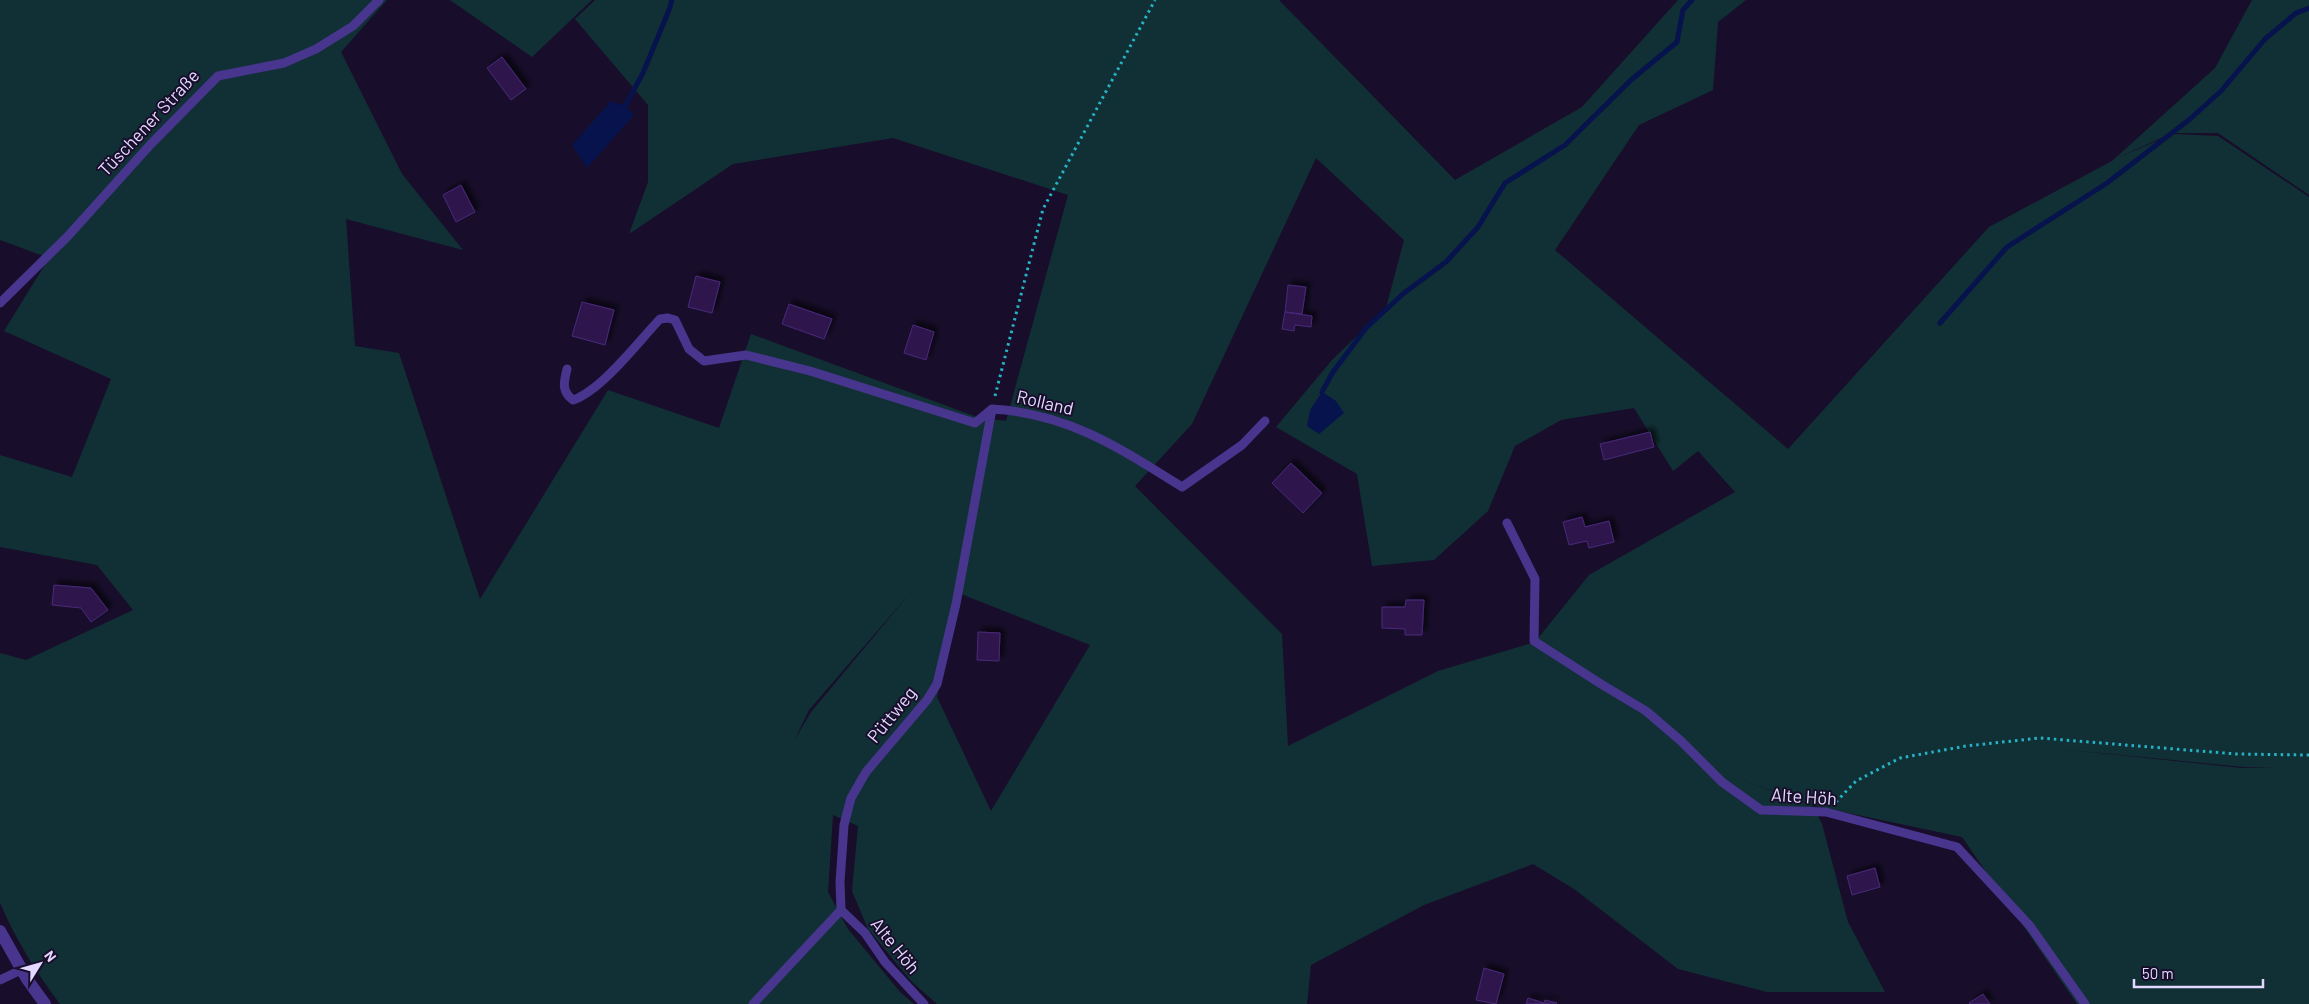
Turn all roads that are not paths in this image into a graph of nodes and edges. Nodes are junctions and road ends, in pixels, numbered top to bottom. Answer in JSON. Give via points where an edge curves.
{"nodes":[{"id":1,"x":379,"y":0,"type":"edge"},
{"id":2,"x":0,"y":303,"type":"edge"},
{"id":3,"x":568,"y":369,"type":"dead end"},
{"id":4,"x":992,"y":409,"type":"junction"},
{"id":5,"x":1265,"y":421,"type":"dead end"},
{"id":6,"x":1507,"y":523,"type":"dead end"},
{"id":7,"x":841,"y":910,"type":"junction"},
{"id":8,"x":0,"y":931,"type":"edge"},
{"id":9,"x":21,"y":970,"type":"junction"},
{"id":10,"x":0,"y":980,"type":"edge"},
{"id":11,"x":44,"y":1004,"type":"edge"},
{"id":12,"x":754,"y":1004,"type":"edge"},
{"id":13,"x":924,"y":1004,"type":"edge"},
{"id":14,"x":2085,"y":1004,"type":"edge"}],
"edges":[{"from":1,"to":2,"type":"lane","name":"Tüschener Straße","via":[[353,26],[316,50],[284,63],[218,76],[68,236]]},
{"from":3,"to":4,"type":"lane","name":"Rolland","via":[[563,386],[573,400],[600,383],[660,319],[668,318],[675,320],[690,349],[704,361],[746,355],[810,371],[975,424]]},
{"from":4,"to":5,"type":"lane","name":"Rolland","via":[[1047,416],[1079,427],[1182,487],[1242,445]]},
{"from":4,"to":7,"type":"lane","name":"Püttweg","via":[[956,604],[937,684],[866,772],[851,798],[844,825]]},
{"from":6,"to":14,"type":"lane","name":"Alte Höh","via":[[1535,579],[1534,641],[1646,711],[1722,782],[1761,810],[1826,812],[1957,847],[2030,926]]},
{"from":7,"to":12,"type":"lane"},
{"from":7,"to":13,"type":"lane","name":"Alte Höh"},
{"from":8,"to":9,"type":"street"},
{"from":9,"to":10,"type":"lane"},
{"from":9,"to":11,"type":"street"}]}
